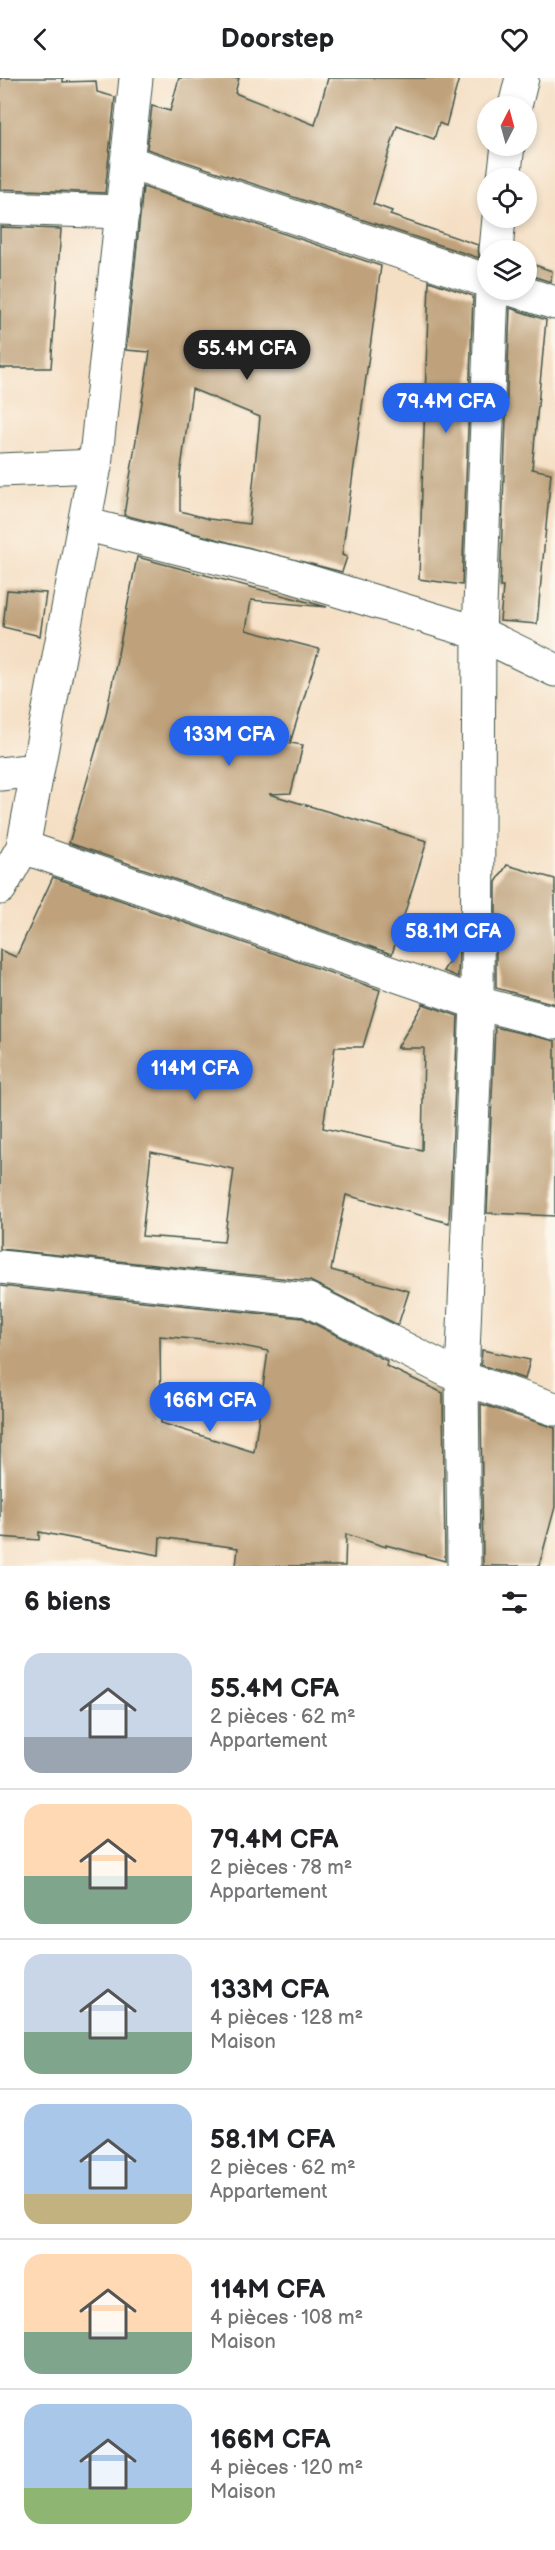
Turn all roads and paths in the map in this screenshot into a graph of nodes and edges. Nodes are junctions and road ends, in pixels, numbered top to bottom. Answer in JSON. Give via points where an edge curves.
{"nodes":[{"id":1,"x":136,"y":78,"type":"edge"},
{"id":2,"x":522,"y":78,"type":"edge"},
{"id":3,"x":518,"y":96,"type":"edge"},
{"id":4,"x":127,"y":162,"type":"junction"},
{"id":5,"x":0,"y":208,"type":"edge"},
{"id":6,"x":123,"y":212,"type":"junction"},
{"id":7,"x":477,"y":277,"type":"edge"},
{"id":8,"x":537,"y":297,"type":"edge"},
{"id":9,"x":492,"y":300,"type":"edge"},
{"id":10,"x":555,"y":303,"type":"edge"},
{"id":11,"x":95,"y":466,"type":"junction"},
{"id":12,"x":0,"y":470,"type":"edge"},
{"id":13,"x":84,"y":524,"type":"junction"},
{"id":14,"x":479,"y":633,"type":"junction"},
{"id":15,"x":555,"y":670,"type":"edge"},
{"id":16,"x":37,"y":770,"type":"junction"},
{"id":17,"x":0,"y":774,"type":"edge"},
{"id":18,"x":23,"y":847,"type":"junction"},
{"id":19,"x":0,"y":888,"type":"edge"},
{"id":20,"x":477,"y":1003,"type":"junction"},
{"id":21,"x":555,"y":1023,"type":"edge"},
{"id":22,"x":0,"y":1268,"type":"edge"},
{"id":23,"x":462,"y":1378,"type":"junction"},
{"id":24,"x":555,"y":1409,"type":"edge"},
{"id":25,"x":464,"y":1566,"type":"edge"}],
"edges":[{"from":1,"to":4,"type":"street"},
{"from":2,"to":3,"type":"street"},
{"from":4,"to":6,"type":"street"},
{"from":4,"to":7,"type":"street"},
{"from":5,"to":6,"type":"street"},
{"from":6,"to":11,"type":"street"},
{"from":8,"to":10,"type":"street"},
{"from":9,"to":14,"type":"street"},
{"from":11,"to":12,"type":"street"},
{"from":11,"to":13,"type":"street"},
{"from":13,"to":14,"type":"street","via":[[287,575]]},
{"from":13,"to":16,"type":"street"},
{"from":14,"to":15,"type":"street"},
{"from":14,"to":20,"type":"street"},
{"from":16,"to":17,"type":"street"},
{"from":16,"to":18,"type":"street"},
{"from":18,"to":19,"type":"street"},
{"from":18,"to":20,"type":"street"},
{"from":20,"to":21,"type":"street"},
{"from":20,"to":23,"type":"street"},
{"from":22,"to":23,"type":"street","via":[[308,1300]]},
{"from":23,"to":24,"type":"street"},
{"from":23,"to":25,"type":"street"}]}
